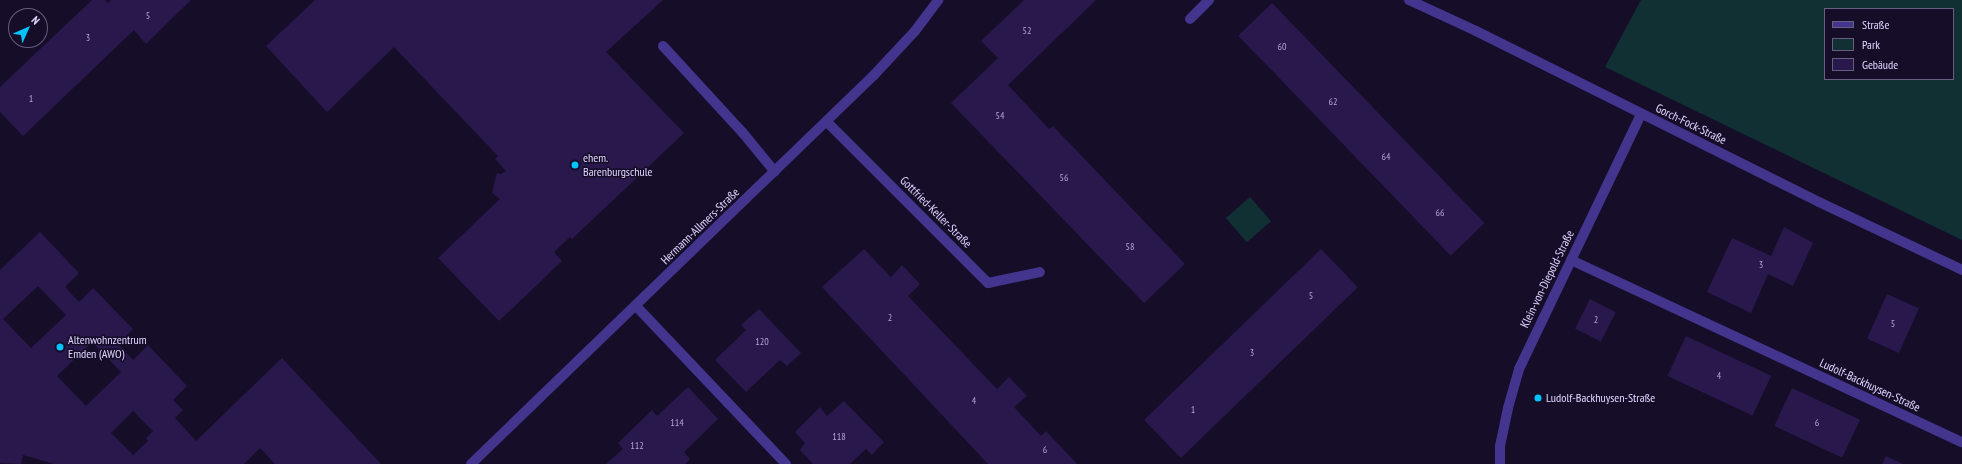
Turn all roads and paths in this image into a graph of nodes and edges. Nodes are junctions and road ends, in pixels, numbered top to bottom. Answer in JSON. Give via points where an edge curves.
{"nodes":[{"id":1,"x":938,"y":0,"type":"edge"},
{"id":2,"x":1209,"y":0,"type":"edge"},
{"id":3,"x":1409,"y":0,"type":"edge"},
{"id":4,"x":1190,"y":19,"type":"dead end"},
{"id":5,"x":663,"y":46,"type":"dead end"},
{"id":6,"x":1641,"y":114,"type":"junction"},
{"id":7,"x":827,"y":122,"type":"junction"},
{"id":8,"x":774,"y":172,"type":"junction"},
{"id":9,"x":1571,"y":260,"type":"junction"},
{"id":10,"x":1962,"y":270,"type":"edge"},
{"id":11,"x":1040,"y":272,"type":"dead end"},
{"id":12,"x":636,"y":306,"type":"junction"},
{"id":13,"x":1962,"y":442,"type":"edge"},
{"id":14,"x":471,"y":464,"type":"edge"},
{"id":15,"x":786,"y":464,"type":"edge"},
{"id":16,"x":1500,"y":464,"type":"edge"}],
"edges":[{"from":1,"to":7,"type":"street","name":"Hermann-Allmers-Straße","via":[[915,31]]},
{"from":2,"to":4,"type":"street"},
{"from":3,"to":6,"type":"street","name":"Gorch-Fock-Straße"},
{"from":5,"to":8,"type":"street","via":[[743,133]]},
{"from":6,"to":9,"type":"street","name":"Klein-von-Diepold-Straße"},
{"from":6,"to":10,"type":"street","name":"Gorch-Fock-Straße"},
{"from":7,"to":8,"type":"street","name":"Hermann-Allmers-Straße"},
{"from":7,"to":11,"type":"street","name":"Gottfried-Keller-Straße","via":[[988,283]]},
{"from":8,"to":12,"type":"street","name":"Hermann-Allmers-Straße"},
{"from":9,"to":13,"type":"street","name":"Ludolf-Backhuysen-Straße"},
{"from":9,"to":16,"type":"street","name":"Klein-von-Diepold-Straße","via":[[1519,369],[1500,446]]},
{"from":12,"to":14,"type":"street","name":"Hermann-Allmers-Straße"},
{"from":12,"to":15,"type":"street"}]}
